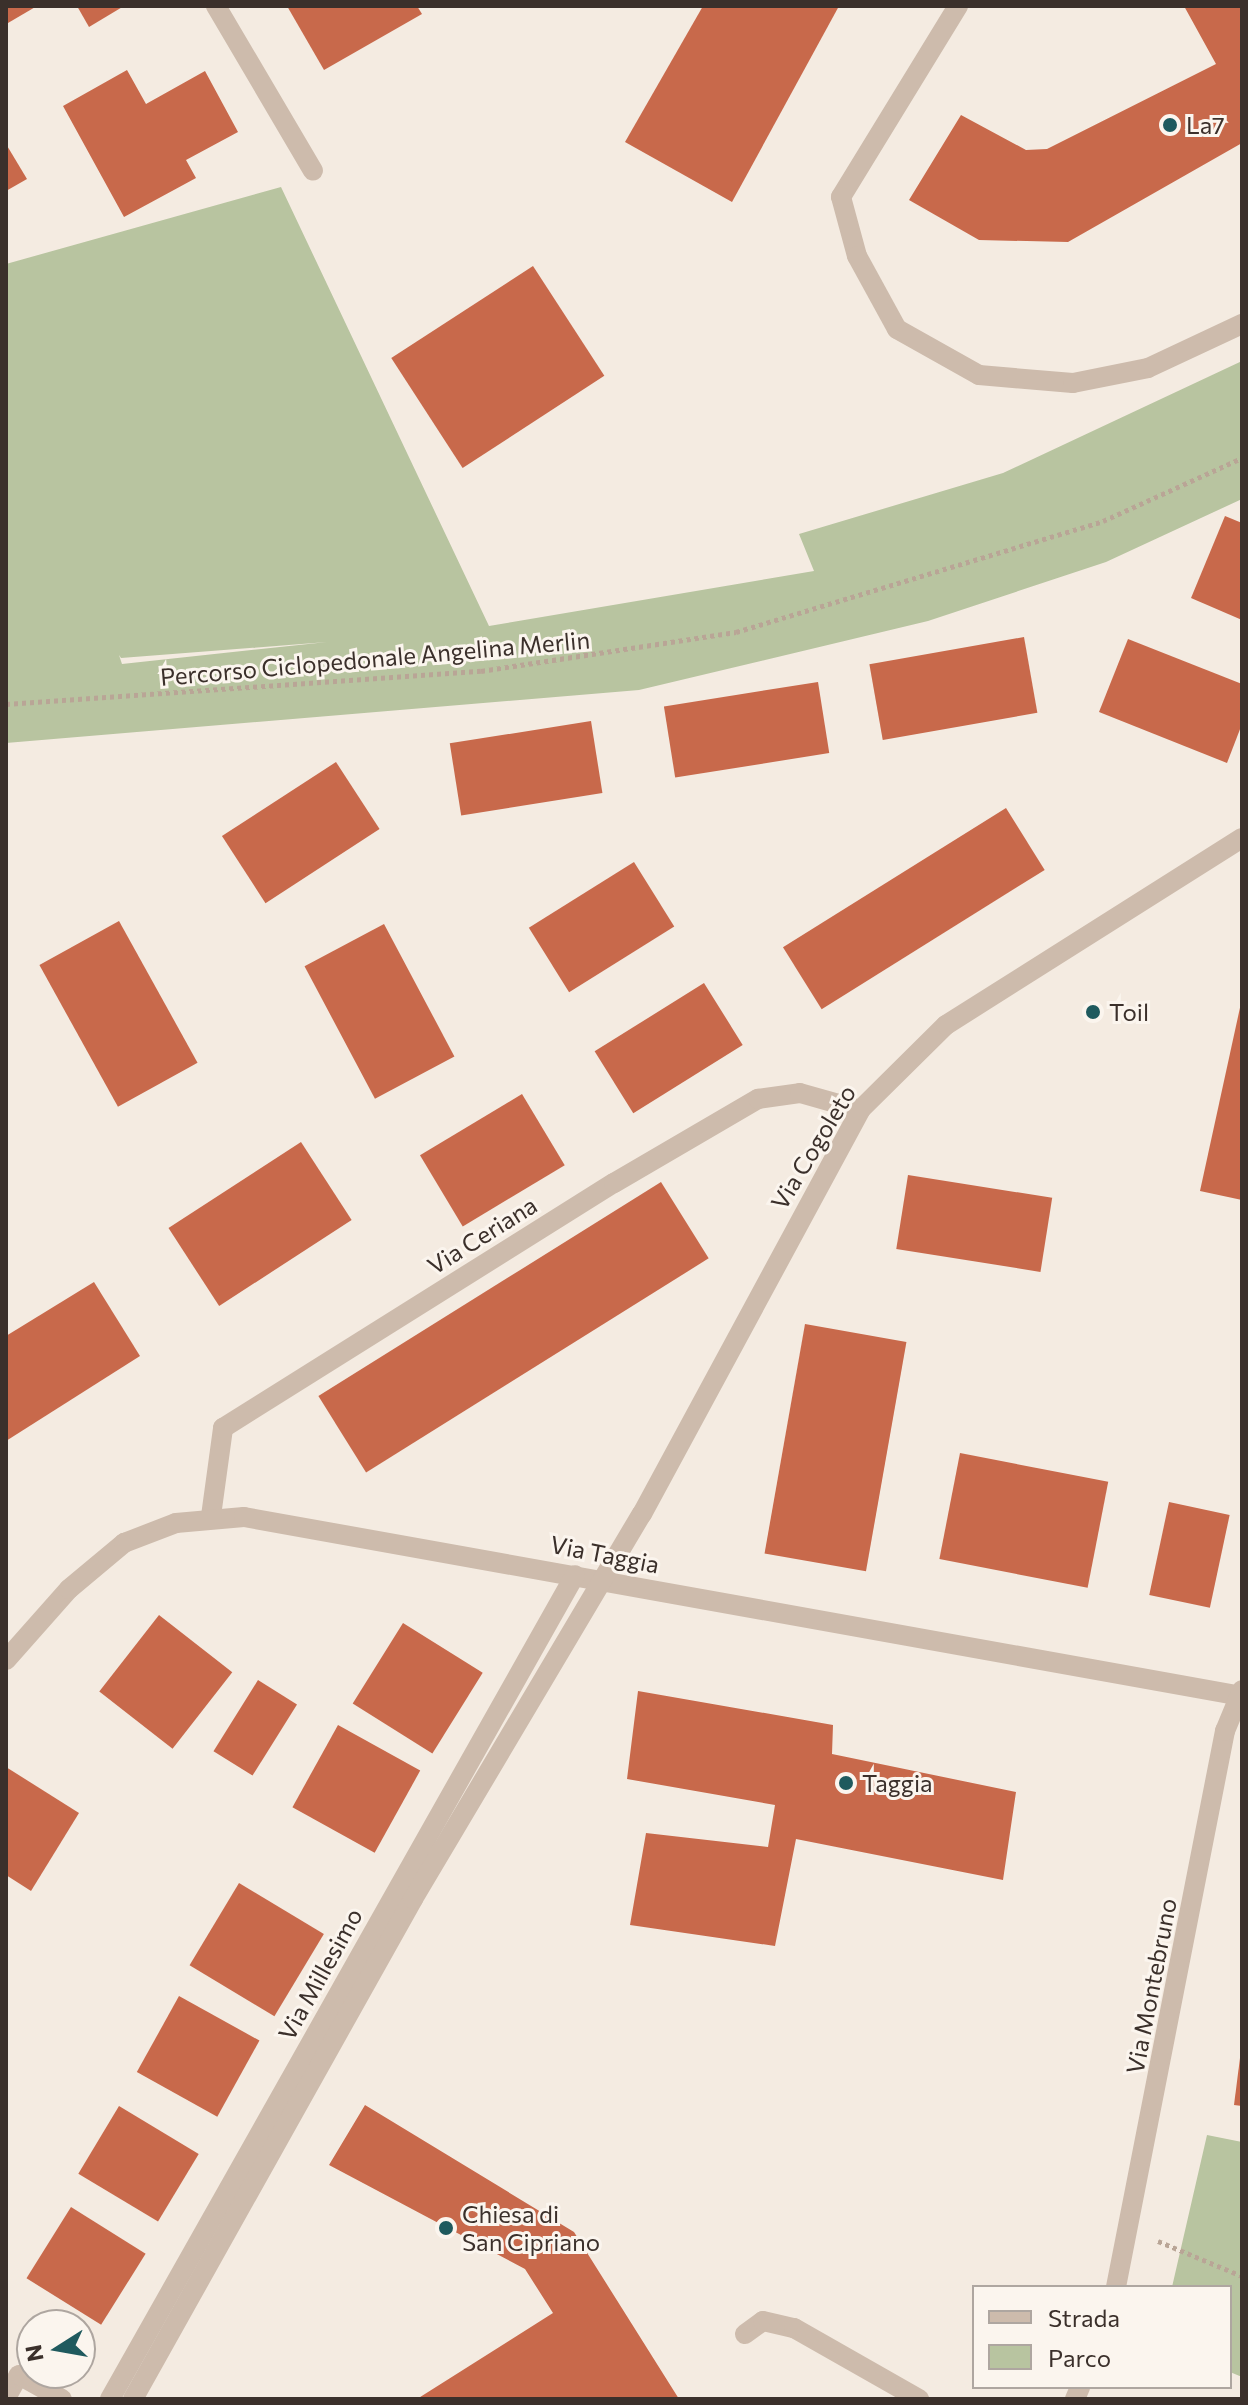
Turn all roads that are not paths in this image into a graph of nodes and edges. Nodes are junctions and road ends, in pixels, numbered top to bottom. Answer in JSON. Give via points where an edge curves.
{"nodes":[{"id":1,"x":216,"y":6,"type":"edge"},
{"id":2,"x":958,"y":6,"type":"edge"},
{"id":3,"x":313,"y":171,"type":"dead end"},
{"id":4,"x":1242,"y":324,"type":"edge"},
{"id":5,"x":1242,"y":838,"type":"edge"},
{"id":6,"x":860,"y":1110,"type":"junction"},
{"id":7,"x":211,"y":1516,"type":"junction"},
{"id":8,"x":575,"y":1575,"type":"junction"},
{"id":9,"x":604,"y":1581,"type":"junction"},
{"id":10,"x":6,"y":1660,"type":"edge"},
{"id":11,"x":1241,"y":1694,"type":"edge"},
{"id":12,"x":1116,"y":2285,"type":"edge"},
{"id":13,"x":745,"y":2334,"type":"dead end"},
{"id":14,"x":6,"y":2398,"type":"edge"},
{"id":15,"x":62,"y":2399,"type":"edge"},
{"id":16,"x":110,"y":2399,"type":"edge"},
{"id":17,"x":133,"y":2399,"type":"edge"},
{"id":18,"x":919,"y":2399,"type":"edge"}],
"edges":[{"from":1,"to":3,"type":"street"},
{"from":2,"to":4,"type":"street","via":[[841,197],[857,256],[897,329],[979,375],[1073,383],[1148,368]]},
{"from":5,"to":6,"type":"street","name":"Via Cogoleto","via":[[946,1025]]},
{"from":6,"to":7,"type":"street","name":"Via Ceriana","via":[[800,1093],[758,1099],[614,1183],[223,1428]]},
{"from":6,"to":9,"type":"street","name":"Via Cogoleto"},
{"from":7,"to":8,"type":"street","name":"Via Taggia","via":[[269,1519]]},
{"from":7,"to":10,"type":"street","name":"Via Taggia","via":[[150,1531],[110,1553]]},
{"from":8,"to":9,"type":"street","name":"Via Taggia"},
{"from":8,"to":16,"type":"street","name":"Via Millesimo"},
{"from":9,"to":11,"type":"street","name":"Via Taggia"},
{"from":9,"to":17,"type":"street","name":"Via Millesimo","via":[[413,1899]]},
{"from":11,"to":12,"type":"street","name":"Via Montebruno","via":[[1225,1731]]},
{"from":13,"to":18,"type":"street","via":[[763,2321],[794,2328]]},
{"from":14,"to":15,"type":"street","via":[[19,2375]]}]}
